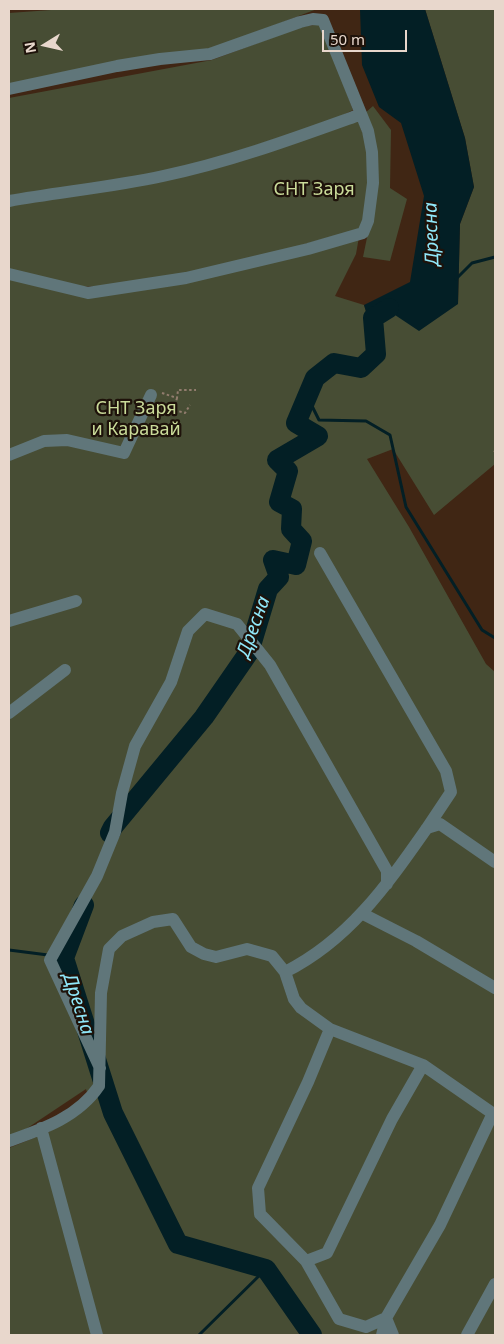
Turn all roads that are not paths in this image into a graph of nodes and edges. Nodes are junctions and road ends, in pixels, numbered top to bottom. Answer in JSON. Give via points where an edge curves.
{"nodes":[{"id":1,"x":9,"y":89,"type":"edge"},
{"id":2,"x":359,"y":115,"type":"junction"},
{"id":3,"x":9,"y":201,"type":"edge"},
{"id":4,"x":9,"y":274,"type":"edge"},
{"id":5,"x":156,"y":394,"type":"road end"},
{"id":6,"x":9,"y":455,"type":"edge"},
{"id":7,"x":320,"y":553,"type":"dead end"},
{"id":8,"x":76,"y":601,"type":"dead end"},
{"id":9,"x":9,"y":621,"type":"edge"},
{"id":10,"x":65,"y":670,"type":"dead end"},
{"id":11,"x":9,"y":713,"type":"edge"},
{"id":12,"x":427,"y":828,"type":"junction"},
{"id":13,"x":495,"y":862,"type":"edge"},
{"id":14,"x":386,"y":884,"type":"junction"},
{"id":15,"x":363,"y":914,"type":"junction"},
{"id":16,"x":285,"y":972,"type":"junction"},
{"id":17,"x":495,"y":988,"type":"edge"},
{"id":18,"x":330,"y":1029,"type":"junction"},
{"id":19,"x":423,"y":1065,"type":"junction"},
{"id":20,"x":100,"y":1068,"type":"junction"},
{"id":21,"x":494,"y":1114,"type":"edge"},
{"id":22,"x":41,"y":1128,"type":"junction"},
{"id":23,"x":9,"y":1141,"type":"edge"},
{"id":24,"x":306,"y":1261,"type":"junction"},
{"id":25,"x":495,"y":1284,"type":"edge"},
{"id":26,"x":386,"y":1318,"type":"junction"},
{"id":27,"x":97,"y":1335,"type":"edge"},
{"id":28,"x":382,"y":1335,"type":"edge"},
{"id":29,"x":393,"y":1335,"type":"edge"},
{"id":30,"x":467,"y":1335,"type":"edge"}],
"edges":[{"from":1,"to":2,"type":"lane","via":[[117,66],[210,54],[313,19],[323,20]]},
{"from":2,"to":3,"type":"lane","via":[[208,165],[163,176]]},
{"from":2,"to":4,"type":"lane","via":[[368,132],[372,152],[373,183],[364,233],[186,278],[88,293]]},
{"from":5,"to":6,"type":"lane","via":[[124,453],[67,440],[44,441]]},
{"from":7,"to":12,"type":"lane","via":[[446,771],[451,792]]},
{"from":8,"to":9,"type":"lane"},
{"from":10,"to":11,"type":"lane"},
{"from":12,"to":13,"type":"lane","via":[[440,824]]},
{"from":12,"to":14,"type":"lane"},
{"from":14,"to":15,"type":"lane"},
{"from":14,"to":20,"type":"lane","via":[[387,871],[270,665],[237,624],[205,614],[188,631],[171,682],[135,746],[115,832],[97,876],[53,954],[64,994]]},
{"from":15,"to":16,"type":"lane","via":[[311,959]]},
{"from":15,"to":17,"type":"lane"},
{"from":16,"to":18,"type":"lane","via":[[300,1008]]},
{"from":16,"to":20,"type":"lane","via":[[272,956],[247,948],[216,957],[204,954],[191,947],[173,919],[153,922],[122,936],[109,949],[105,968]]},
{"from":18,"to":19,"type":"lane"},
{"from":18,"to":24,"type":"lane","via":[[258,1188],[260,1214]]},
{"from":19,"to":21,"type":"lane"},
{"from":19,"to":24,"type":"lane","via":[[392,1119],[326,1253]]},
{"from":20,"to":22,"type":"lane","via":[[99,1086],[91,1098],[71,1114]]},
{"from":21,"to":26,"type":"lane","via":[[440,1225]]},
{"from":22,"to":23,"type":"lane"},
{"from":22,"to":27,"type":"lane"},
{"from":24,"to":26,"type":"lane","via":[[339,1319],[366,1327]]},
{"from":25,"to":30,"type":"lane"},
{"from":26,"to":28,"type":"lane"},
{"from":26,"to":29,"type":"lane"}]}
